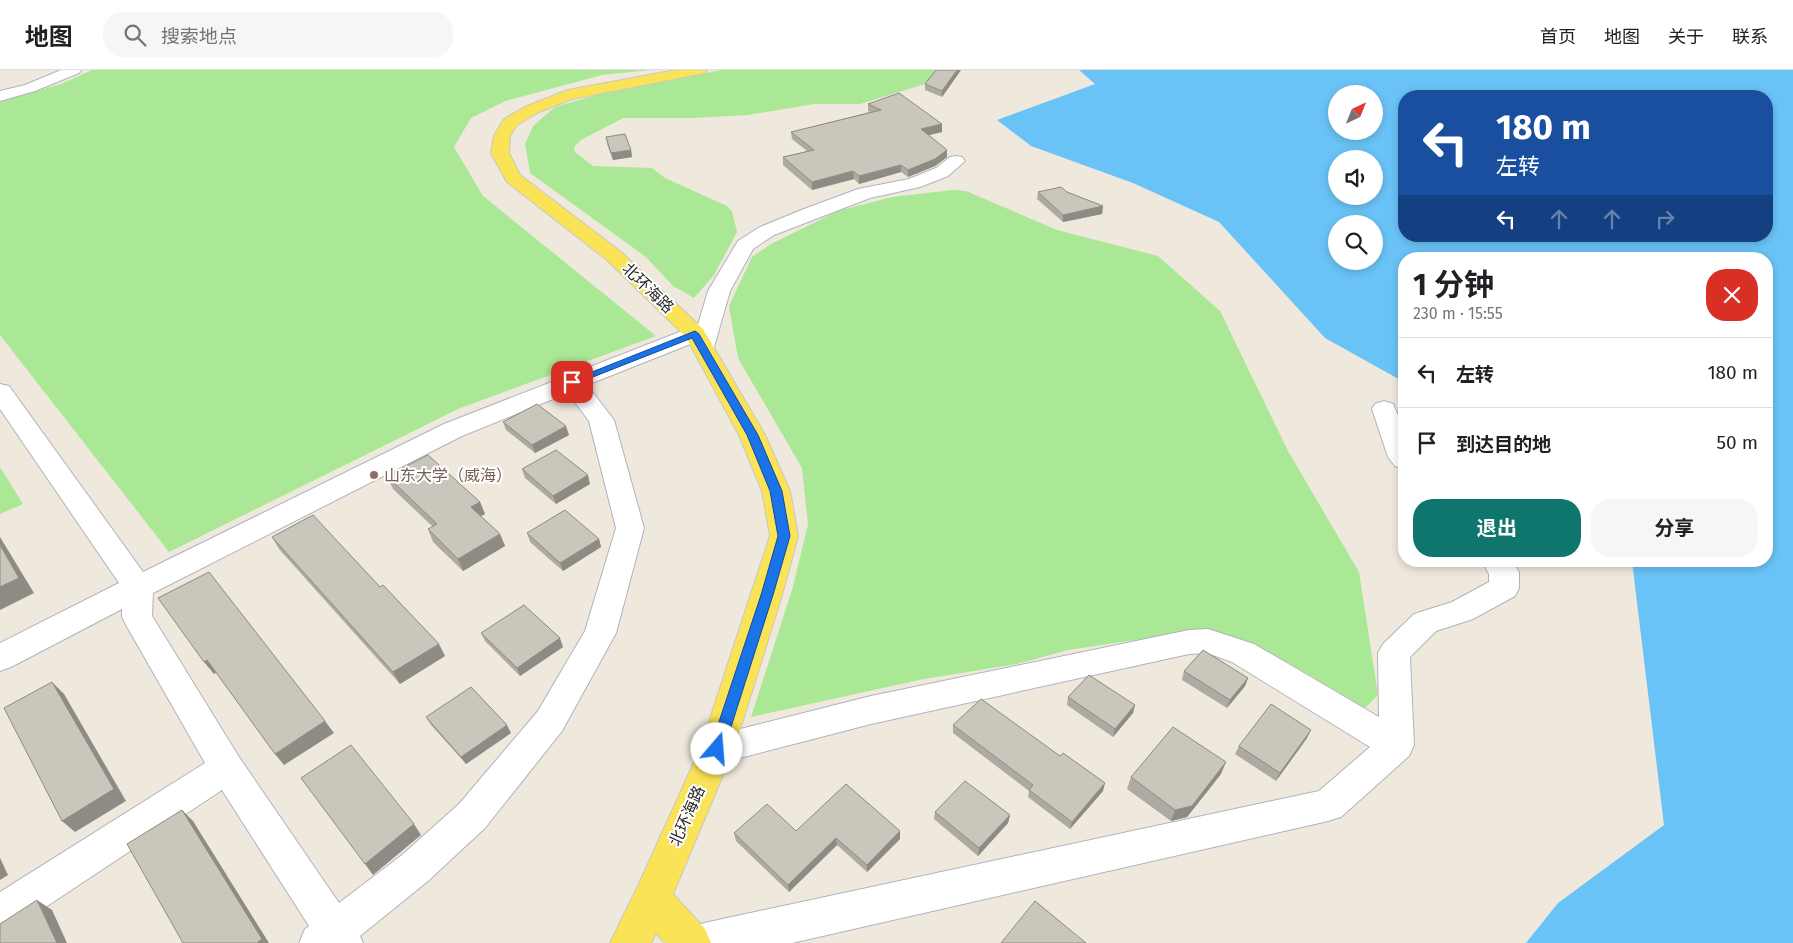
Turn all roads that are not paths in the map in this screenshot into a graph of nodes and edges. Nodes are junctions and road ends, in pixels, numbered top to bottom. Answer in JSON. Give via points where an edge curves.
{"nodes":[{"id":1,"x":74,"y":70,"type":"edge"},
{"id":2,"x":700,"y":70,"type":"edge"},
{"id":3,"x":0,"y":96,"type":"edge"},
{"id":4,"x":956,"y":161,"type":"dead end"},
{"id":5,"x":699,"y":340,"type":"junction"},
{"id":6,"x":572,"y":382,"type":"junction"},
{"id":7,"x":0,"y":391,"type":"edge"},
{"id":8,"x":1384,"y":409,"type":"dead end"},
{"id":9,"x":1398,"y":449,"type":"edge"},
{"id":10,"x":1500,"y":567,"type":"edge"},
{"id":11,"x":138,"y":587,"type":"junction"},
{"id":12,"x":0,"y":658,"type":"edge"},
{"id":13,"x":1397,"y":745,"type":"junction"},
{"id":14,"x":717,"y":749,"type":"junction"},
{"id":15,"x":227,"y":768,"type":"junction"},
{"id":16,"x":652,"y":899,"type":"junction"},
{"id":17,"x":0,"y":914,"type":"edge"},
{"id":18,"x":333,"y":939,"type":"edge"},
{"id":19,"x":630,"y":943,"type":"edge"},
{"id":20,"x":690,"y":943,"type":"edge"},
{"id":21,"x":704,"y":943,"type":"edge"}],
"edges":[{"from":1,"to":3,"type":"lane"},
{"from":2,"to":5,"type":"main road","name":"北环海路","via":[[568,95],[533,109],[510,122],[502,136],[500,153],[513,178],[614,256]]},
{"from":4,"to":5,"type":"lane","via":[[942,172],[914,183],[865,193],[811,213],[767,231],[745,245],[719,291]]},
{"from":5,"to":6,"type":"lane"},
{"from":5,"to":14,"type":"main road","name":"北环海路","via":[[752,435],[776,491],[784,536]]},
{"from":6,"to":11,"type":"lane","via":[[453,430]]},
{"from":6,"to":18,"type":"lane","via":[[601,420],[630,528],[600,634],[550,721],[472,816]]},
{"from":7,"to":11,"type":"lane"},
{"from":8,"to":9,"type":"lane"},
{"from":10,"to":13,"type":"lane","via":[[1504,572],[1504,588],[1462,612],[1425,622],[1394,653]]},
{"from":11,"to":12,"type":"lane"},
{"from":11,"to":15,"type":"lane","via":[[137,617]]},
{"from":13,"to":14,"type":"lane","via":[[1243,654],[1208,641],[1190,642],[881,708]]},
{"from":13,"to":21,"type":"lane","via":[[1328,805]]},
{"from":14,"to":16,"type":"main road","name":"北环海路"},
{"from":15,"to":17,"type":"lane"},
{"from":15,"to":18,"type":"lane"},
{"from":16,"to":19,"type":"main road","name":"北环海路"},
{"from":16,"to":20,"type":"main road"}]}
